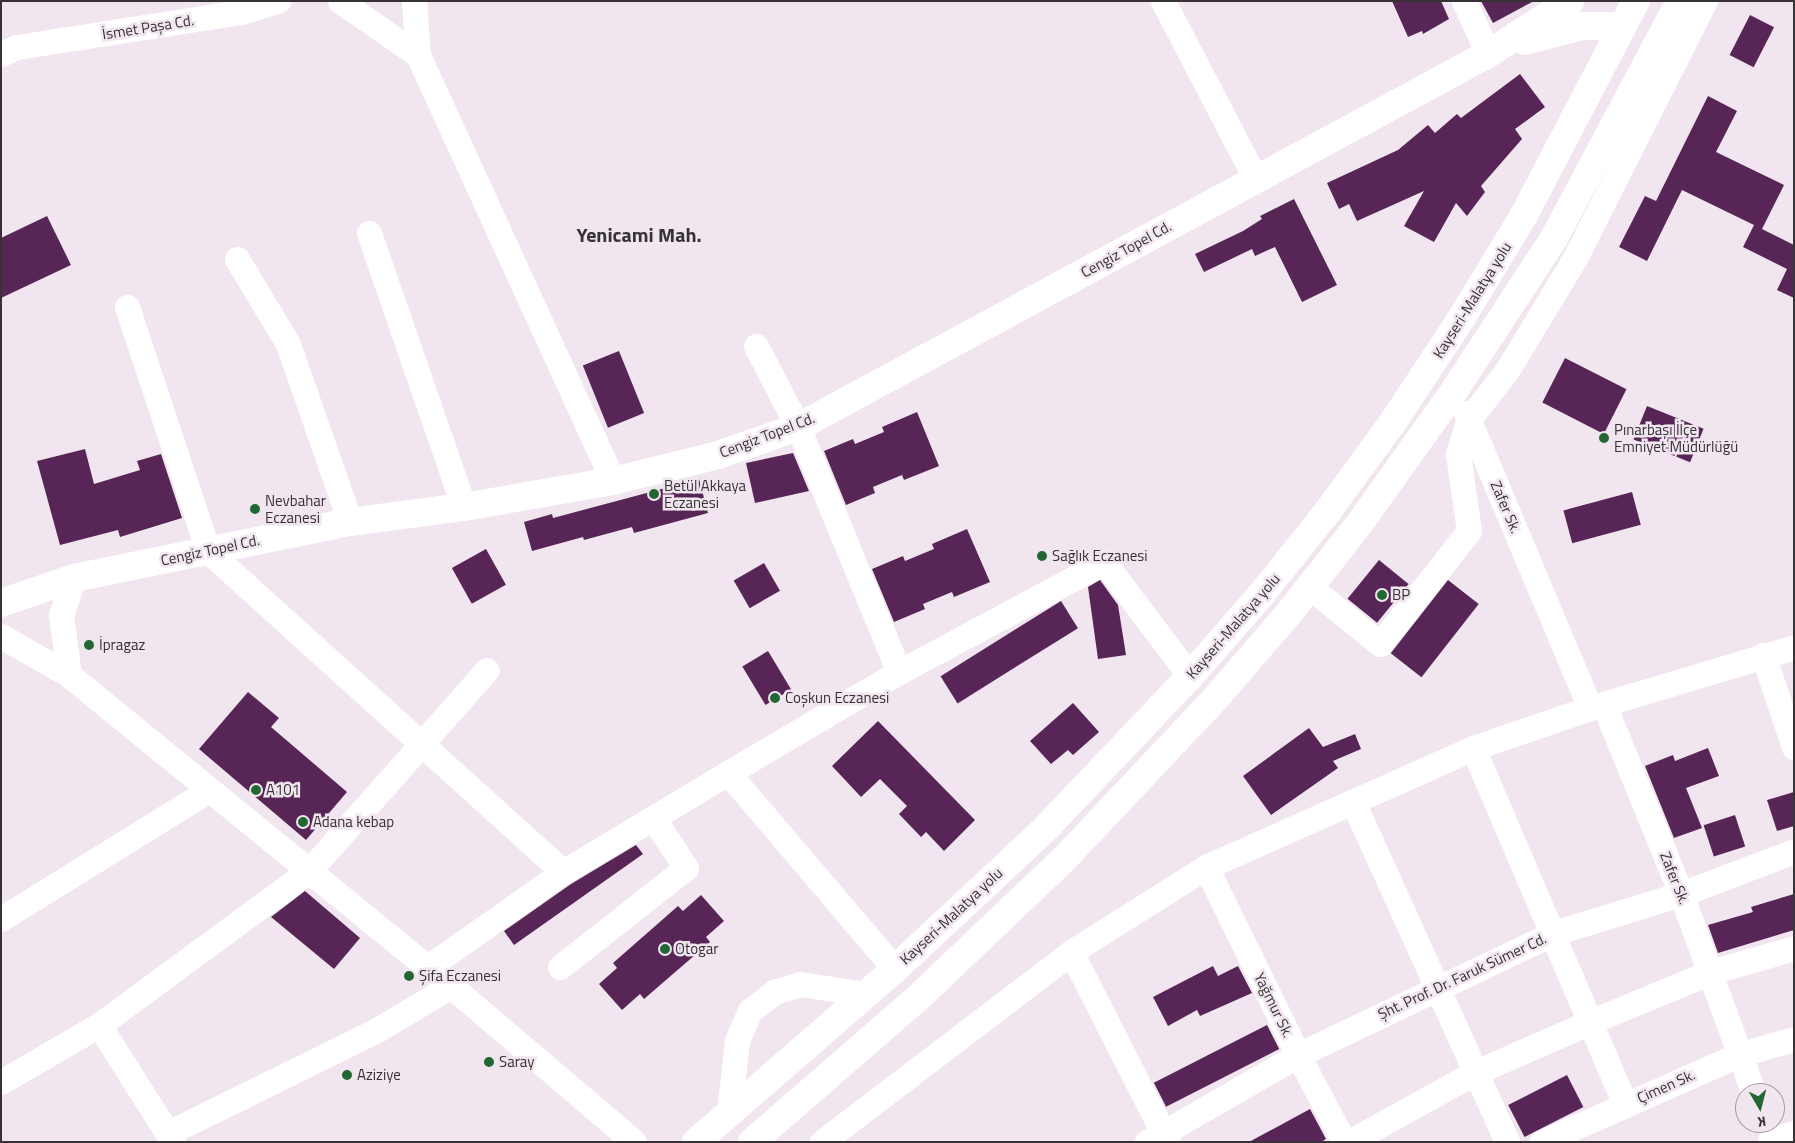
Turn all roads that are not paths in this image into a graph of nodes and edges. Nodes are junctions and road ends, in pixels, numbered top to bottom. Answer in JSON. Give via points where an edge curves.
{"nodes":[{"id":1,"x":278,"y":1,"type":"edge"},
{"id":2,"x":340,"y":1,"type":"edge"},
{"id":3,"x":414,"y":1,"type":"edge"},
{"id":4,"x":1163,"y":1,"type":"edge"},
{"id":5,"x":1464,"y":1,"type":"edge"},
{"id":6,"x":1570,"y":1,"type":"edge"},
{"id":7,"x":1636,"y":1,"type":"edge"},
{"id":8,"x":1680,"y":1,"type":"edge"},
{"id":9,"x":1705,"y":1,"type":"edge"},
{"id":10,"x":236,"y":7,"type":"edge"},
{"id":11,"x":1622,"y":26,"type":"junction"},
{"id":12,"x":6,"y":47,"type":"edge"},
{"id":13,"x":1488,"y":54,"type":"junction"},
{"id":14,"x":418,"y":55,"type":"junction"},
{"id":15,"x":1255,"y":178,"type":"junction"},
{"id":16,"x":369,"y":233,"type":"dead end"},
{"id":17,"x":237,"y":259,"type":"dead end"},
{"id":18,"x":127,"y":307,"type":"dead end"},
{"id":19,"x":756,"y":346,"type":"dead end"},
{"id":20,"x":1456,"y":388,"type":"junction"},
{"id":21,"x":1469,"y":419,"type":"junction"},
{"id":22,"x":798,"y":427,"type":"junction"},
{"id":23,"x":613,"y":481,"type":"junction"},
{"id":24,"x":464,"y":508,"type":"junction"},
{"id":25,"x":350,"y":522,"type":"junction"},
{"id":26,"x":208,"y":551,"type":"junction"},
{"id":27,"x":74,"y":578,"type":"junction"},
{"id":28,"x":1310,"y":587,"type":"junction"},
{"id":29,"x":1,"y":603,"type":"edge"},
{"id":30,"x":1,"y":636,"type":"edge"},
{"id":31,"x":1794,"y":647,"type":"edge"},
{"id":32,"x":1763,"y":655,"type":"junction"},
{"id":33,"x":487,"y":670,"type":"dead end"},
{"id":34,"x":899,"y":672,"type":"junction"},
{"id":35,"x":69,"y":675,"type":"junction"},
{"id":36,"x":1190,"y":676,"type":"junction"},
{"id":37,"x":1597,"y":707,"type":"junction"},
{"id":38,"x":424,"y":743,"type":"junction"},
{"id":39,"x":1794,"y":747,"type":"edge"},
{"id":40,"x":1473,"y":748,"type":"junction"},
{"id":41,"x":728,"y":773,"type":"junction"},
{"id":42,"x":209,"y":790,"type":"junction"},
{"id":43,"x":1353,"y":802,"type":"junction"},
{"id":44,"x":653,"y":818,"type":"junction"},
{"id":45,"x":1794,"y":851,"type":"edge"},
{"id":46,"x":1206,"y":867,"type":"junction"},
{"id":47,"x":309,"y":871,"type":"junction"},
{"id":48,"x":563,"y":872,"type":"junction"},
{"id":49,"x":1681,"y":894,"type":"junction"},
{"id":50,"x":1,"y":919,"type":"edge"},
{"id":51,"x":1554,"y":933,"type":"junction"},
{"id":52,"x":1794,"y":948,"type":"edge"},
{"id":53,"x":1071,"y":952,"type":"junction"},
{"id":54,"x":560,"y":966,"type":"dead end"},
{"id":55,"x":428,"y":967,"type":"junction"},
{"id":56,"x":895,"y":969,"type":"junction"},
{"id":57,"x":1711,"y":972,"type":"junction"},
{"id":58,"x":451,"y":986,"type":"junction"},
{"id":59,"x":1436,"y":987,"type":"junction"},
{"id":60,"x":866,"y":994,"type":"junction"},
{"id":61,"x":1590,"y":1022,"type":"junction"},
{"id":62,"x":99,"y":1025,"type":"junction"},
{"id":63,"x":1794,"y":1038,"type":"edge"},
{"id":64,"x":1741,"y":1054,"type":"junction"},
{"id":65,"x":1298,"y":1055,"type":"junction"},
{"id":66,"x":1474,"y":1073,"type":"junction"},
{"id":67,"x":1,"y":1082,"type":"edge"},
{"id":68,"x":1751,"y":1083,"type":"edge"},
{"id":69,"x":1625,"y":1104,"type":"junction"},
{"id":70,"x":729,"y":1113,"type":"junction"},
{"id":71,"x":1794,"y":1133,"type":"edge"},
{"id":72,"x":1768,"y":1135,"type":"edge"},
{"id":73,"x":171,"y":1137,"type":"edge"},
{"id":74,"x":1159,"y":1139,"type":"edge"},
{"id":75,"x":627,"y":1141,"type":"edge"},
{"id":76,"x":696,"y":1142,"type":"edge"},
{"id":77,"x":752,"y":1142,"type":"edge"},
{"id":78,"x":822,"y":1142,"type":"edge"},
{"id":79,"x":1344,"y":1142,"type":"edge"},
{"id":80,"x":1349,"y":1142,"type":"edge"},
{"id":81,"x":1507,"y":1142,"type":"edge"},
{"id":82,"x":1542,"y":1142,"type":"edge"}],
"edges":[{"from":1,"to":10,"type":"street","name":"İsmet Paşa Cd."},
{"from":2,"to":14,"type":"street"},
{"from":3,"to":14,"type":"street"},
{"from":4,"to":15,"type":"street"},
{"from":5,"to":13,"type":"street"},
{"from":6,"to":13,"type":"main road"},
{"from":7,"to":11,"type":"main road","name":"Kayseri-Malatya yolu"},
{"from":8,"to":20,"type":"main road","via":[[1553,240]]},
{"from":9,"to":21,"type":"street","via":[[1575,258],[1506,372]]},
{"from":10,"to":12,"type":"street","name":"İsmet Paşa Cd."},
{"from":11,"to":13,"type":"main road","via":[[1582,26]]},
{"from":11,"to":36,"type":"main road","name":"Kayseri-Malatya yolu","via":[[1524,215],[1401,410],[1328,511]]},
{"from":13,"to":15,"type":"main road","name":"Cengiz Topel Cd."},
{"from":14,"to":23,"type":"street"},
{"from":15,"to":22,"type":"main road","name":"Cengiz Topel Cd."},
{"from":16,"to":24,"type":"street"},
{"from":17,"to":25,"type":"street","via":[[288,344]]},
{"from":18,"to":26,"type":"street"},
{"from":19,"to":22,"type":"street"},
{"from":20,"to":21,"type":"street","name":"Zafer Sk."},
{"from":20,"to":28,"type":"main road"},
{"from":21,"to":28,"type":"street","via":[[1458,454],[1469,531],[1380,644]]},
{"from":21,"to":37,"type":"street","name":"Zafer Sk."},
{"from":22,"to":23,"type":"main road","name":"Cengiz Topel Cd.","via":[[718,455]]},
{"from":22,"to":34,"type":"street"},
{"from":23,"to":24,"type":"main road","name":"Cengiz Topel Cd."},
{"from":24,"to":25,"type":"main road","name":"Cengiz Topel Cd."},
{"from":25,"to":26,"type":"main road","name":"Cengiz Topel Cd."},
{"from":26,"to":27,"type":"main road","name":"Cengiz Topel Cd."},
{"from":26,"to":38,"type":"street"},
{"from":27,"to":29,"type":"main road","name":"Cengiz Topel Cd."},
{"from":27,"to":35,"type":"street","via":[[61,615]]},
{"from":28,"to":77,"type":"main road","via":[[1214,700],[1065,858],[921,995]]},
{"from":30,"to":35,"type":"street"},
{"from":31,"to":32,"type":"street"},
{"from":32,"to":37,"type":"street"},
{"from":32,"to":39,"type":"street"},
{"from":33,"to":38,"type":"street"},
{"from":34,"to":36,"type":"street","via":[[1104,562]]},
{"from":34,"to":41,"type":"street"},
{"from":35,"to":42,"type":"street"},
{"from":36,"to":56,"type":"main road","name":"Kayseri-Malatya yolu","via":[[1046,828]]},
{"from":37,"to":40,"type":"street"},
{"from":37,"to":49,"type":"street","name":"Zafer Sk."},
{"from":38,"to":47,"type":"street"},
{"from":38,"to":48,"type":"street"},
{"from":40,"to":43,"type":"street"},
{"from":40,"to":51,"type":"street"},
{"from":41,"to":44,"type":"street"},
{"from":41,"to":56,"type":"street"},
{"from":42,"to":47,"type":"street"},
{"from":42,"to":50,"type":"street"},
{"from":43,"to":46,"type":"street"},
{"from":43,"to":59,"type":"street"},
{"from":44,"to":48,"type":"street"},
{"from":44,"to":54,"type":"street","via":[[686,868]]},
{"from":45,"to":49,"type":"street","name":"Şht. Prof. Dr. Faruk Sümer Cd."},
{"from":46,"to":53,"type":"street"},
{"from":46,"to":65,"type":"street","name":"Yağmur Sk."},
{"from":47,"to":55,"type":"street"},
{"from":47,"to":62,"type":"street"},
{"from":48,"to":55,"type":"street"},
{"from":49,"to":51,"type":"street","name":"Şht. Prof. Dr. Faruk Sümer Cd."},
{"from":49,"to":57,"type":"street","name":"Zafer Sk."},
{"from":51,"to":59,"type":"street","name":"Şht. Prof. Dr. Faruk Sümer Cd."},
{"from":51,"to":61,"type":"street"},
{"from":52,"to":57,"type":"street"},
{"from":53,"to":74,"type":"street"},
{"from":53,"to":78,"type":"street"},
{"from":55,"to":58,"type":"street"},
{"from":56,"to":60,"type":"main road","name":"Kayseri-Malatya yolu"},
{"from":57,"to":61,"type":"street"},
{"from":57,"to":64,"type":"street","name":"Zafer Sk."},
{"from":58,"to":73,"type":"street","via":[[378,1030]]},
{"from":58,"to":75,"type":"street"},
{"from":59,"to":65,"type":"street","name":"Şht. Prof. Dr. Faruk Sümer Cd."},
{"from":59,"to":66,"type":"street"},
{"from":60,"to":70,"type":"main road","name":"Kayseri-Malatya yolu"},
{"from":60,"to":70,"type":"street","via":[[800,984],[774,992],[750,1011],[737,1041]]},
{"from":61,"to":66,"type":"street"},
{"from":61,"to":69,"type":"street"},
{"from":62,"to":67,"type":"street"},
{"from":62,"to":73,"type":"street"},
{"from":63,"to":64,"type":"street","name":"Çimen Sk."},
{"from":64,"to":68,"type":"street","name":"Zafer Sk."},
{"from":64,"to":69,"type":"street","name":"Çimen Sk."},
{"from":65,"to":74,"type":"street","name":"Şht. Prof. Dr. Faruk Sümer Cd."},
{"from":65,"to":79,"type":"street","name":"Yağmur Sk."},
{"from":66,"to":80,"type":"street"},
{"from":66,"to":81,"type":"street"},
{"from":69,"to":82,"type":"street","name":"Çimen Sk."},
{"from":70,"to":76,"type":"main road","name":"Kayseri-Malatya yolu"},
{"from":71,"to":72,"type":"street"}]}
